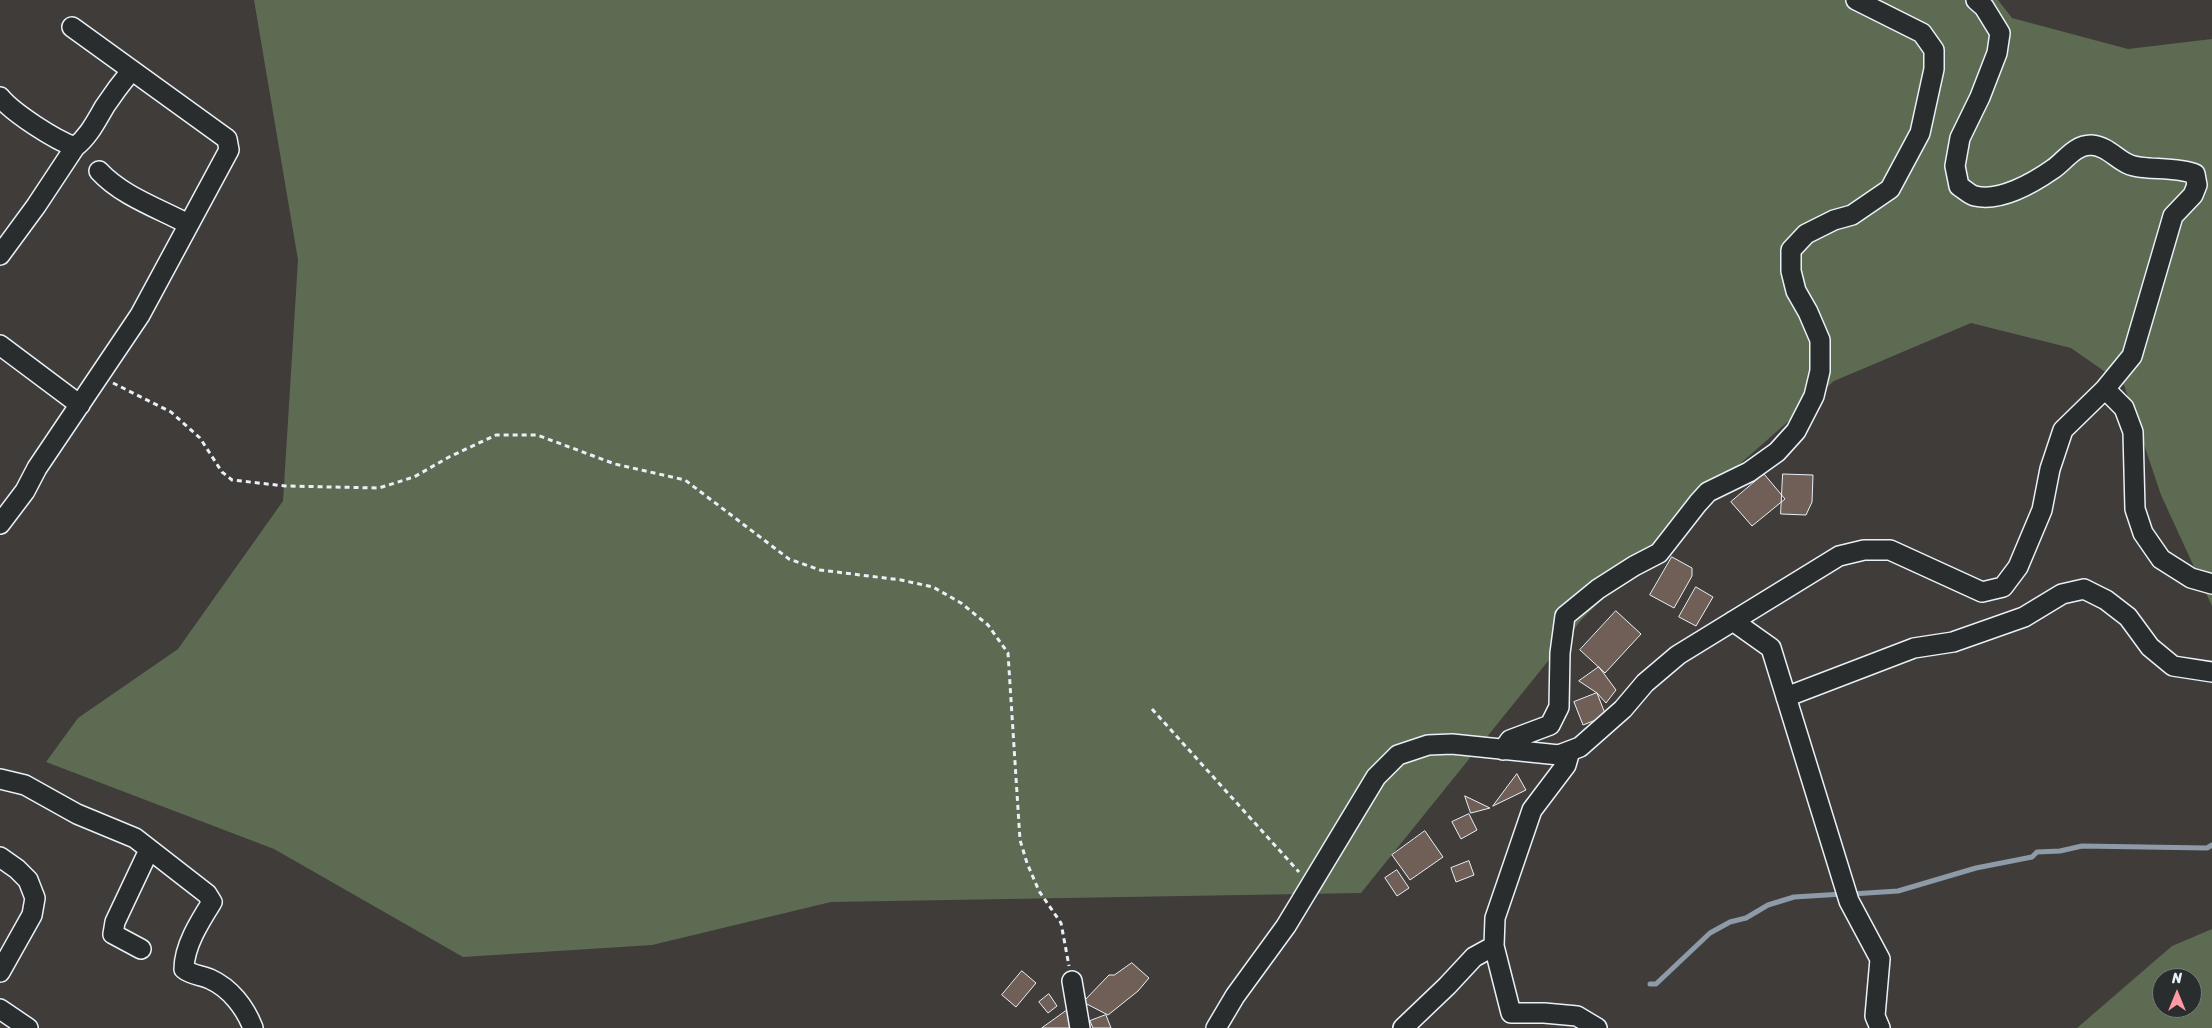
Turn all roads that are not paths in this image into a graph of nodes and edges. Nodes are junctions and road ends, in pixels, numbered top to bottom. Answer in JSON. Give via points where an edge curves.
{"nodes":[{"id":1,"x":1856,"y":0,"type":"edge"},
{"id":2,"x":1976,"y":0,"type":"edge"},
{"id":3,"x":72,"y":27,"type":"dead end"},
{"id":4,"x":131,"y":70,"type":"junction"},
{"id":5,"x":0,"y":97,"type":"edge"},
{"id":6,"x":75,"y":147,"type":"junction"},
{"id":7,"x":99,"y":171,"type":"dead end"},
{"id":8,"x":188,"y":224,"type":"junction"},
{"id":9,"x":0,"y":255,"type":"edge"},
{"id":10,"x":0,"y":345,"type":"edge"},
{"id":11,"x":2105,"y":389,"type":"junction"},
{"id":12,"x":80,"y":406,"type":"junction"},
{"id":13,"x":0,"y":524,"type":"edge"},
{"id":14,"x":2212,"y":584,"type":"edge"},
{"id":15,"x":1733,"y":621,"type":"junction"},
{"id":16,"x":2212,"y":672,"type":"edge"},
{"id":17,"x":1786,"y":697,"type":"junction"},
{"id":18,"x":1503,"y":750,"type":"junction"},
{"id":19,"x":1570,"y":751,"type":"junction"},
{"id":20,"x":0,"y":779,"type":"edge"},
{"id":21,"x":149,"y":850,"type":"junction"},
{"id":22,"x":0,"y":857,"type":"edge"},
{"id":23,"x":1494,"y":946,"type":"junction"},
{"id":24,"x":141,"y":949,"type":"dead end"},
{"id":25,"x":0,"y":972,"type":"edge"},
{"id":26,"x":1072,"y":981,"type":"road end"},
{"id":27,"x":0,"y":1009,"type":"edge"},
{"id":28,"x":28,"y":1028,"type":"edge"},
{"id":29,"x":253,"y":1028,"type":"edge"},
{"id":30,"x":1080,"y":1028,"type":"edge"},
{"id":31,"x":1216,"y":1028,"type":"edge"},
{"id":32,"x":1403,"y":1028,"type":"edge"},
{"id":33,"x":1597,"y":1028,"type":"edge"},
{"id":34,"x":1880,"y":1028,"type":"edge"}],
"edges":[{"from":1,"to":18,"type":"street","via":[[1922,33],[1934,50],[1934,69],[1920,133],[1890,189],[1852,215],[1806,234],[1791,250],[1791,271],[1796,291],[1820,340],[1820,371],[1814,396],[1796,431],[1777,452],[1749,472],[1708,492],[1659,553],[1598,589],[1565,616],[1560,653],[1559,707],[1550,726],[1510,740]]},
{"from":2,"to":11,"type":"street","via":[[2000,33],[1997,53],[1960,138],[1955,166],[1959,186],[1974,196],[1995,197],[2025,185],[2053,169],[2076,149],[2090,145],[2110,151],[2129,165],[2183,169],[2195,174],[2197,184],[2193,195],[2173,216],[2132,356]]},
{"from":3,"to":4,"type":"street"},
{"from":4,"to":6,"type":"street","via":[[94,127]]},
{"from":4,"to":8,"type":"street","via":[[229,144],[229,154]]},
{"from":5,"to":6,"type":"street","via":[[56,139]]},
{"from":6,"to":9,"type":"street"},
{"from":7,"to":8,"type":"street","via":[[128,193]]},
{"from":8,"to":12,"type":"street","via":[[140,315]]},
{"from":10,"to":12,"type":"street"},
{"from":11,"to":14,"type":"street","via":[[2124,408],[2133,432],[2135,509],[2143,533],[2161,559],[2191,578]]},
{"from":11,"to":15,"type":"street","via":[[2064,430],[2050,469],[2042,510],[2018,567],[2003,587],[1982,592],[1890,550],[1864,550],[1839,556]]},
{"from":12,"to":13,"type":"street"},
{"from":15,"to":17,"type":"street","via":[[1770,648]]},
{"from":15,"to":19,"type":"street","via":[[1678,654],[1645,683],[1623,710],[1580,747]]},
{"from":16,"to":17,"type":"street","via":[[2173,666],[2150,647],[2128,617],[2106,600],[2084,589],[2062,594],[2024,617],[1952,642],[1914,648]]},
{"from":17,"to":34,"type":"street","via":[[1849,901],[1880,959],[1875,1016]]},
{"from":18,"to":19,"type":"street","via":[[1559,755]]},
{"from":18,"to":31,"type":"street","via":[[1452,744],[1428,745],[1398,755],[1376,777],[1286,926],[1234,996]]},
{"from":19,"to":23,"type":"street","via":[[1566,765],[1532,810],[1495,918]]},
{"from":20,"to":21,"type":"street","via":[[25,785],[77,814],[135,838]]},
{"from":21,"to":24,"type":"street","via":[[113,929],[113,934]]},
{"from":21,"to":29,"type":"street","via":[[198,887],[212,902],[184,956],[184,969],[227,990],[248,1015]]},
{"from":22,"to":25,"type":"street","via":[[28,880],[35,898],[32,915]]},
{"from":23,"to":32,"type":"street","via":[[1474,957]]},
{"from":23,"to":33,"type":"street","via":[[1511,1013],[1578,1016]]},
{"from":26,"to":30,"type":"street"},
{"from":27,"to":28,"type":"street"}]}
